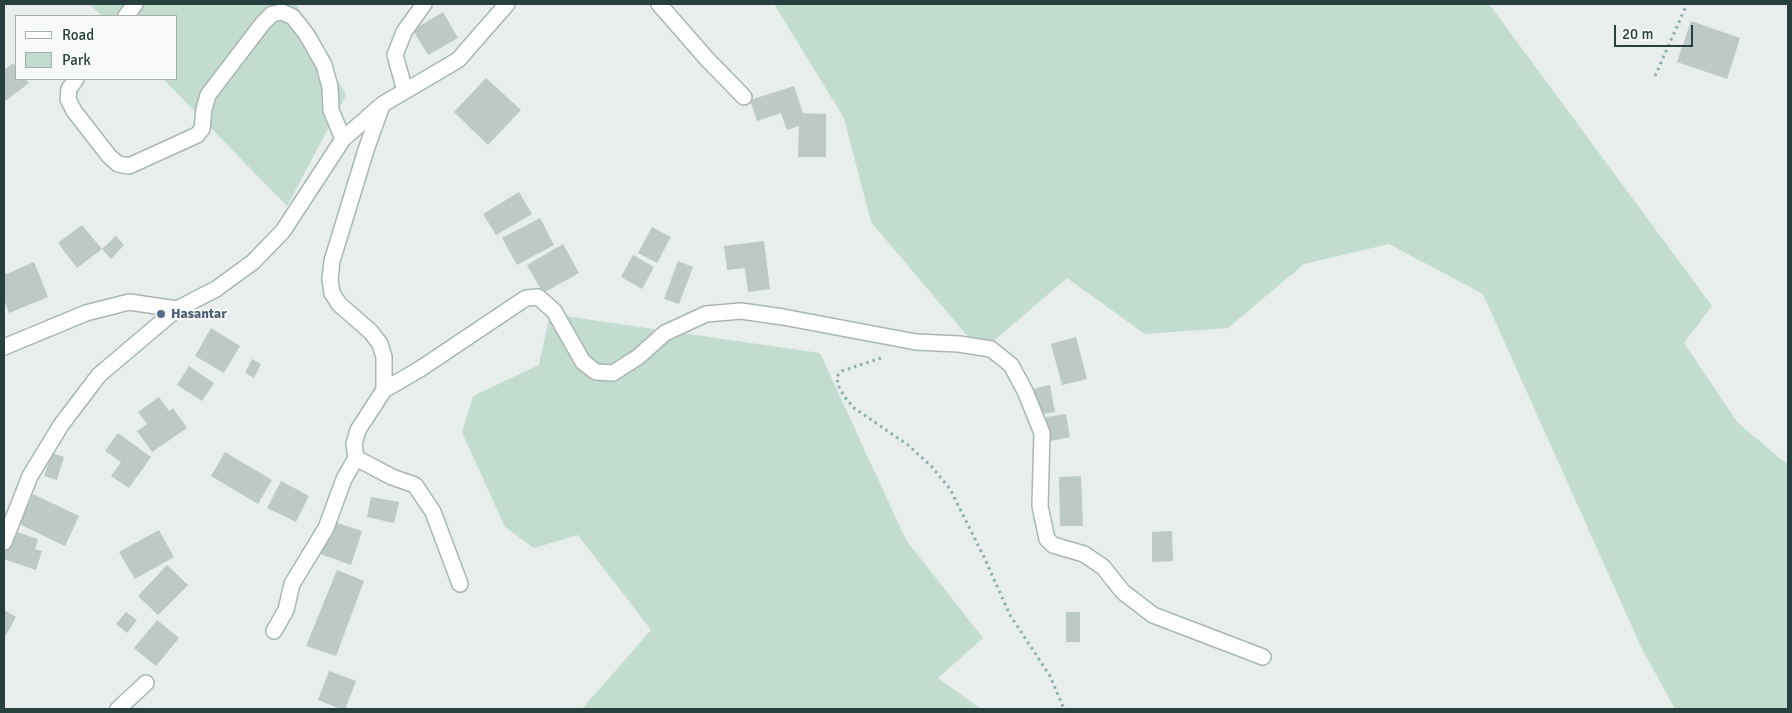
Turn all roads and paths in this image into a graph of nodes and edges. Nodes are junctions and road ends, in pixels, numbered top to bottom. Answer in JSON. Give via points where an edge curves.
{"nodes":[{"id":1,"x":136,"y":4,"type":"edge"},
{"id":2,"x":424,"y":4,"type":"edge"},
{"id":3,"x":507,"y":4,"type":"edge"},
{"id":4,"x":659,"y":4,"type":"edge"},
{"id":5,"x":1687,"y":4,"type":"edge"},
{"id":6,"x":127,"y":15,"type":"edge"},
{"id":7,"x":1655,"y":76,"type":"dead end"},
{"id":8,"x":75,"y":80,"type":"edge"},
{"id":9,"x":405,"y":91,"type":"junction"},
{"id":10,"x":744,"y":97,"type":"dead end"},
{"id":11,"x":383,"y":104,"type":"junction"},
{"id":12,"x":343,"y":139,"type":"junction"},
{"id":13,"x":177,"y":309,"type":"junction"},
{"id":14,"x":916,"y":342,"type":"junction"},
{"id":15,"x":4,"y":347,"type":"edge"},
{"id":16,"x":384,"y":390,"type":"junction"},
{"id":17,"x":356,"y":458,"type":"junction"},
{"id":18,"x":4,"y":542,"type":"edge"},
{"id":19,"x":460,"y":584,"type":"dead end"},
{"id":20,"x":274,"y":632,"type":"dead end"},
{"id":21,"x":1263,"y":656,"type":"dead end"},
{"id":22,"x":146,"y":683,"type":"dead end"},
{"id":23,"x":118,"y":709,"type":"edge"},
{"id":24,"x":1064,"y":709,"type":"edge"}],
"edges":[{"from":1,"to":6,"type":"street"},
{"from":2,"to":9,"type":"street","via":[[404,32],[395,55]]},
{"from":3,"to":9,"type":"street","via":[[458,60]]},
{"from":4,"to":10,"type":"street"},
{"from":5,"to":7,"type":"path"},
{"from":8,"to":12,"type":"street","via":[[68,89],[68,99],[74,111],[109,156],[118,164],[129,166],[197,136],[202,129],[208,95],[263,23],[272,14],[282,12],[292,17],[307,35],[324,65],[332,110]]},
{"from":9,"to":11,"type":"street"},
{"from":11,"to":12,"type":"street"},
{"from":11,"to":16,"type":"street","via":[[357,178],[332,261],[330,279],[332,292],[339,304],[380,344],[384,357]]},
{"from":12,"to":13,"type":"street","via":[[283,231],[253,262],[216,289]]},
{"from":13,"to":15,"type":"street","via":[[129,302],[86,313]]},
{"from":13,"to":18,"type":"street","via":[[99,374],[61,425],[30,476]]},
{"from":14,"to":16,"type":"street","via":[[783,316],[741,311],[706,314],[665,333],[638,357],[613,373],[596,372],[583,362],[554,311],[538,297],[526,298]]},
{"from":14,"to":21,"type":"street","via":[[991,349],[1011,364],[1042,433],[1040,506],[1044,531],[1053,545],[1084,554],[1097,563],[1123,592],[1153,615]]},
{"from":14,"to":24,"type":"path","via":[[842,371],[838,385],[854,408],[908,445],[950,489],[1010,615],[1050,676]]},
{"from":16,"to":17,"type":"street","via":[[358,430],[354,444]]},
{"from":17,"to":19,"type":"street","via":[[415,486],[433,512]]},
{"from":17,"to":20,"type":"street","via":[[344,478],[326,528],[292,584],[286,610]]},
{"from":22,"to":23,"type":"street"}]}
